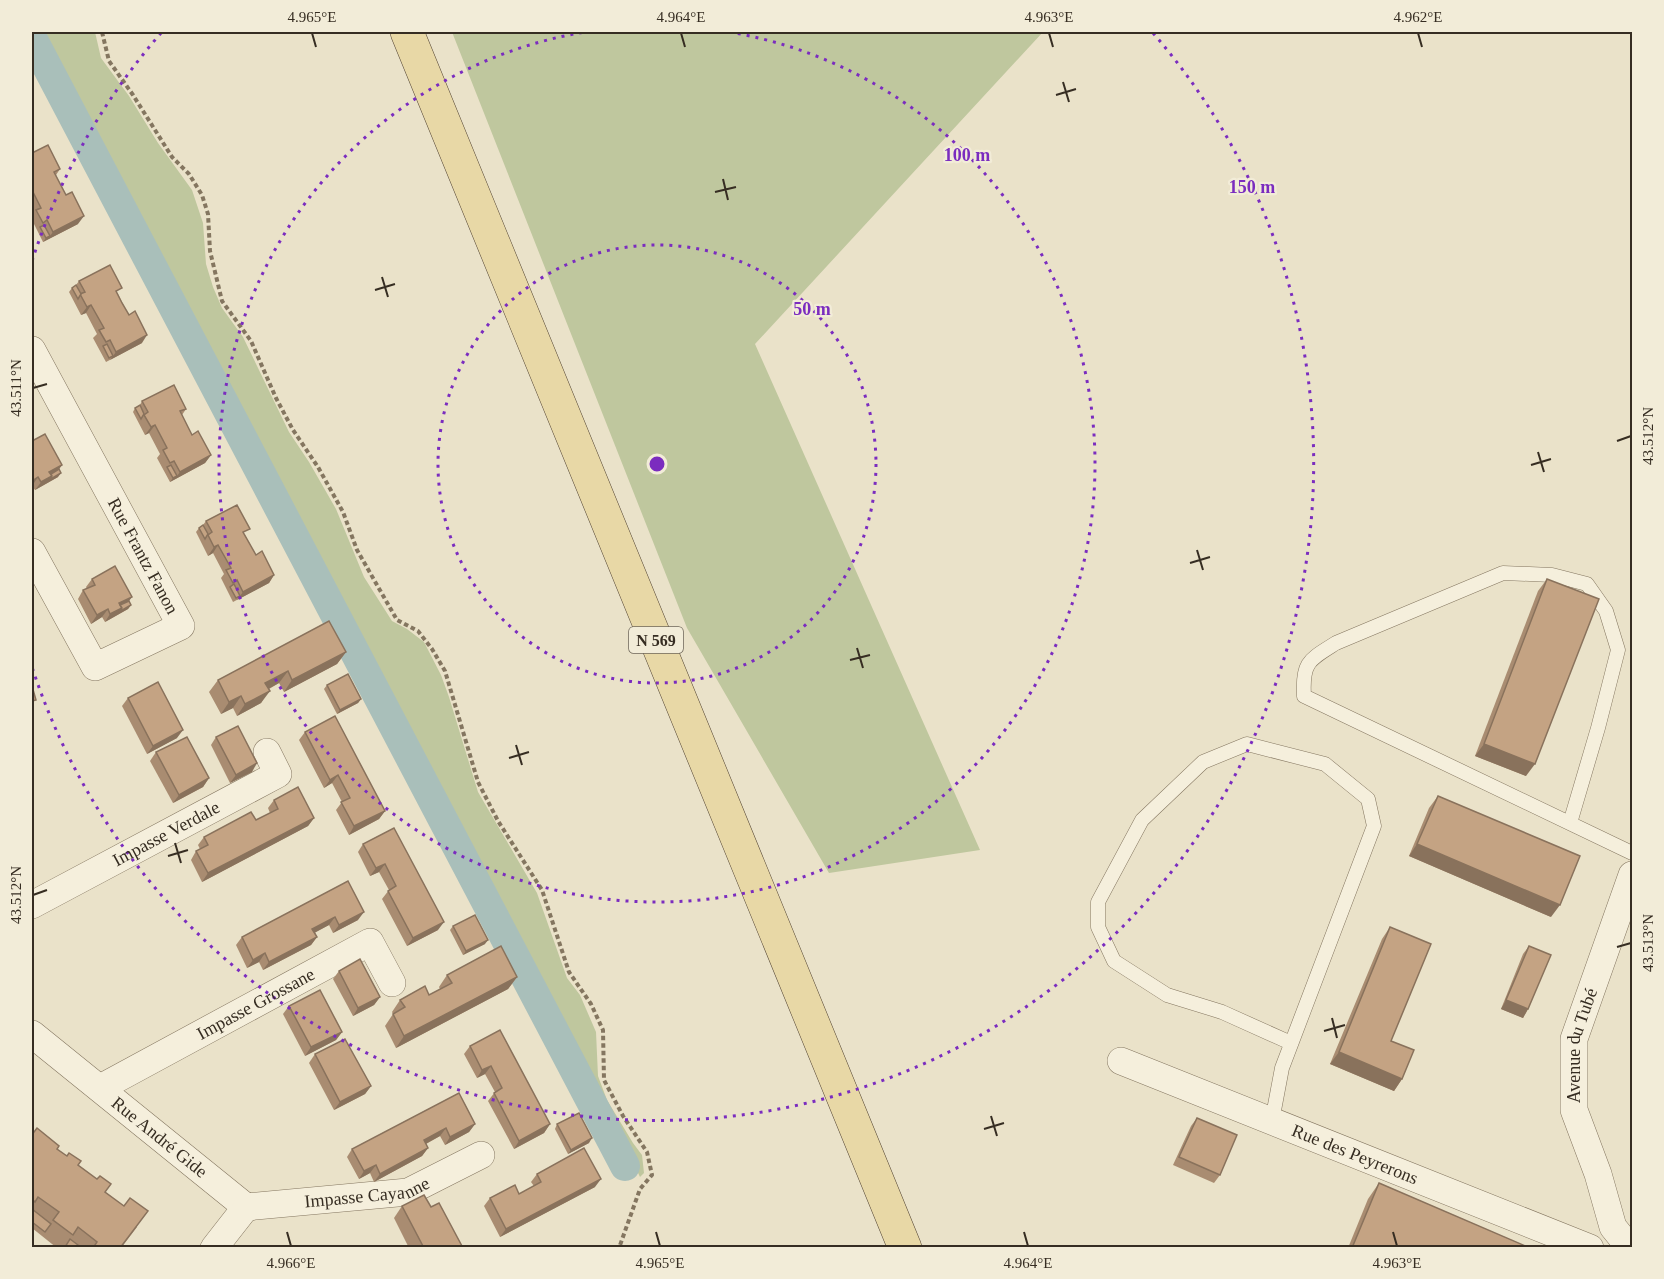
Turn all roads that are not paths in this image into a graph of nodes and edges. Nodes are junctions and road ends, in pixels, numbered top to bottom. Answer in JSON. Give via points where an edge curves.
{"nodes":[{"id":1,"x":407,"y":32,"type":"edge"},
{"id":2,"x":32,"y":354,"type":"edge"},
{"id":3,"x":32,"y":552,"type":"edge"},
{"id":4,"x":267,"y":752,"type":"dead end"},
{"id":5,"x":1569,"y":823,"type":"junction"},
{"id":6,"x":1632,"y":853,"type":"edge"},
{"id":7,"x":1632,"y":875,"type":"edge"},
{"id":8,"x":32,"y":905,"type":"edge"},
{"id":9,"x":392,"y":983,"type":"dead end"},
{"id":10,"x":32,"y":1034,"type":"edge"},
{"id":11,"x":1291,"y":1044,"type":"junction"},
{"id":12,"x":1121,"y":1061,"type":"dead end"},
{"id":13,"x":100,"y":1088,"type":"junction"},
{"id":14,"x":1272,"y":1121,"type":"junction"},
{"id":15,"x":481,"y":1155,"type":"dead end"},
{"id":16,"x":246,"y":1207,"type":"junction"},
{"id":17,"x":1573,"y":1244,"type":"edge"},
{"id":18,"x":214,"y":1248,"type":"edge"},
{"id":19,"x":906,"y":1248,"type":"edge"},
{"id":20,"x":1630,"y":1248,"type":"edge"}],
"edges":[{"from":1,"to":19,"type":"main road","number":"N 569"},
{"from":2,"to":3,"type":"street","name":"Rue Frantz Fanon","via":[[181,626],[94,667]]},
{"from":4,"to":8,"type":"street","name":"Impasse Verdale","via":[[278,774]]},
{"from":5,"to":5,"type":"lane","via":[[1304,696],[1303,675],[1311,658],[1336,643],[1503,573],[1552,575],[1587,584],[1606,611],[1618,650]]},
{"from":5,"to":6,"type":"lane"},
{"from":7,"to":20,"type":"street","name":"Avenue du Tubé","via":[[1574,1039],[1574,1110],[1613,1227]]},
{"from":9,"to":13,"type":"street","name":"Impasse Grossane","via":[[370,942]]},
{"from":10,"to":13,"type":"street","name":"Rue André Gide"},
{"from":11,"to":11,"type":"lane","via":[[1374,826],[1368,799],[1325,764],[1247,744],[1203,762],[1142,820],[1098,902],[1098,927],[1114,961],[1167,995],[1222,1012]]},
{"from":11,"to":14,"type":"lane"},
{"from":12,"to":14,"type":"street","name":"Rue des Peyrerons"},
{"from":13,"to":16,"type":"street","name":"Rue André Gide"},
{"from":14,"to":17,"type":"street","name":"Rue des Peyrerons"},
{"from":15,"to":16,"type":"street","name":"Impasse Cayanne","via":[[408,1192]]},
{"from":16,"to":18,"type":"street"}]}
